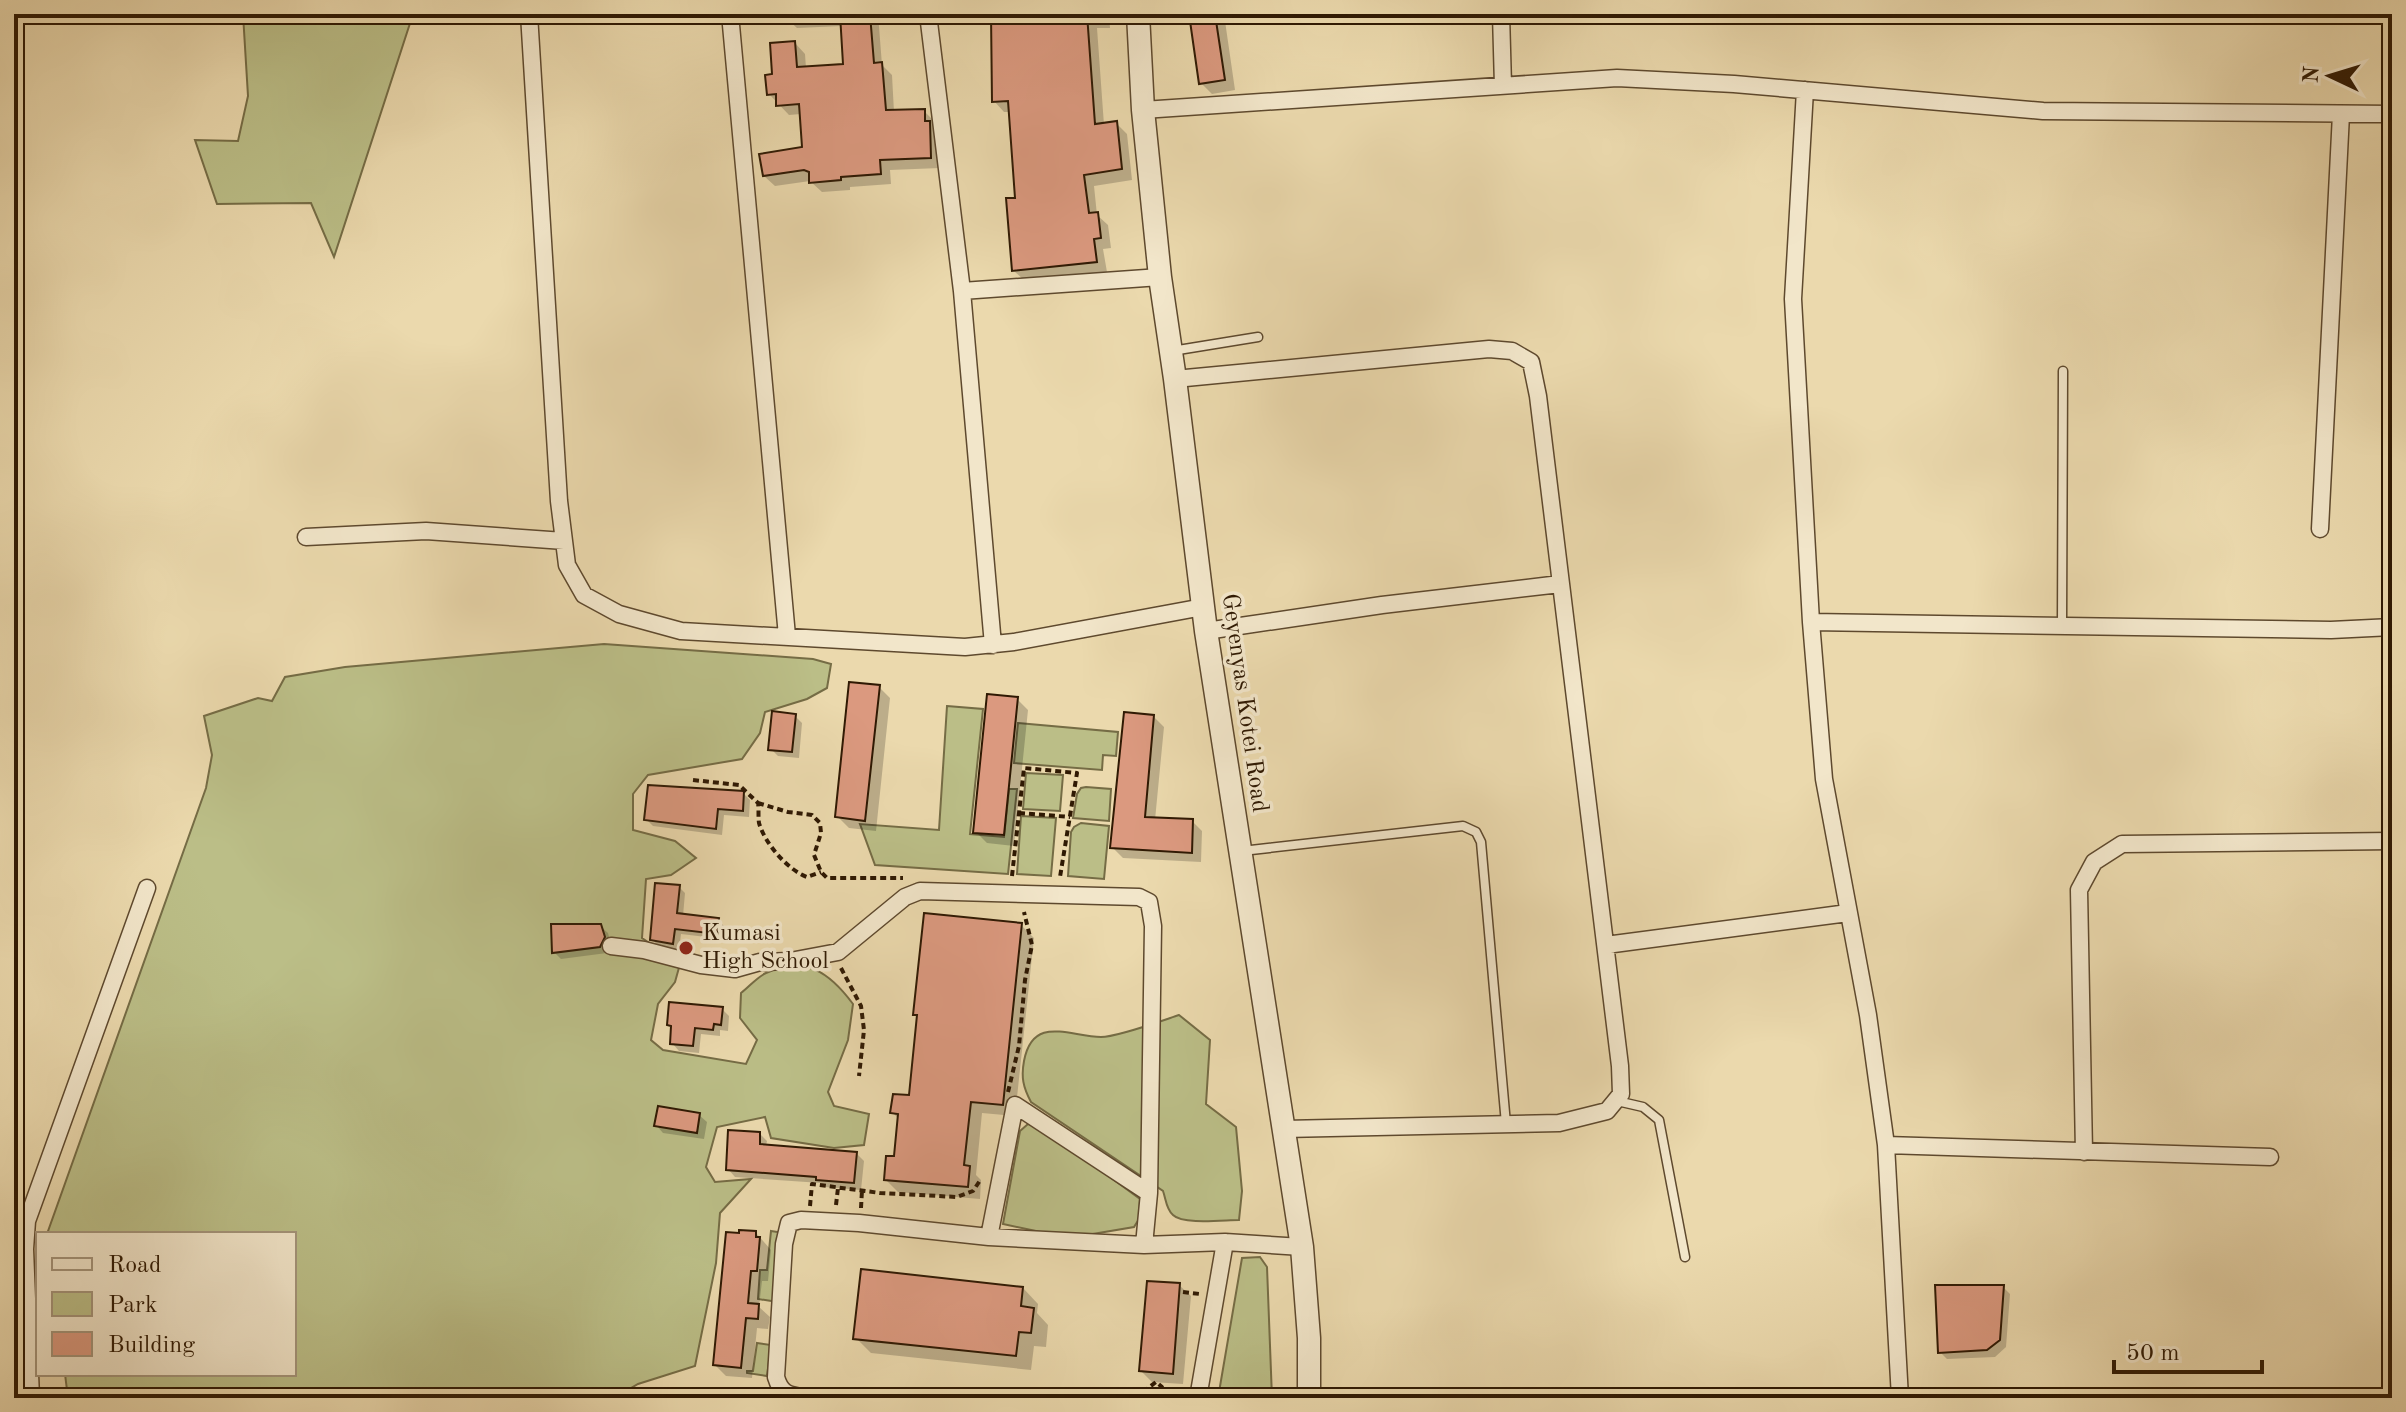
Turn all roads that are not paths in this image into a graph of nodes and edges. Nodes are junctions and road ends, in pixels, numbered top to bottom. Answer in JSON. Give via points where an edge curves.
{"nodes":[{"id":1,"x":529,"y":14,"type":"edge"},
{"id":2,"x":730,"y":14,"type":"edge"},
{"id":3,"x":928,"y":14,"type":"edge"},
{"id":4,"x":1138,"y":14,"type":"edge"},
{"id":5,"x":1501,"y":14,"type":"edge"},
{"id":6,"x":1503,"y":86,"type":"junction"},
{"id":7,"x":1805,"y":90,"type":"junction"},
{"id":8,"x":1143,"y":110,"type":"junction"},
{"id":9,"x":2341,"y":114,"type":"junction"},
{"id":10,"x":2392,"y":114,"type":"edge"},
{"id":11,"x":1160,"y":277,"type":"junction"},
{"id":12,"x":962,"y":291,"type":"junction"},
{"id":13,"x":1258,"y":337,"type":"dead end"},
{"id":14,"x":1171,"y":351,"type":"junction"},
{"id":15,"x":2063,"y":371,"type":"dead end"},
{"id":16,"x":1175,"y":379,"type":"junction"},
{"id":17,"x":2320,"y":529,"type":"dead end"},
{"id":18,"x":306,"y":537,"type":"dead end"},
{"id":19,"x":564,"y":541,"type":"junction"},
{"id":20,"x":1560,"y":584,"type":"junction"},
{"id":21,"x":1203,"y":607,"type":"junction"},
{"id":22,"x":1811,"y":622,"type":"junction"},
{"id":23,"x":2062,"y":626,"type":"junction"},
{"id":24,"x":2392,"y":627,"type":"edge"},
{"id":25,"x":1206,"y":631,"type":"junction"},
{"id":26,"x":787,"y":636,"type":"junction"},
{"id":27,"x":993,"y":645,"type":"junction"},
{"id":28,"x":2392,"y":841,"type":"edge"},
{"id":29,"x":1240,"y":851,"type":"junction"},
{"id":30,"x":147,"y":888,"type":"dead end"},
{"id":31,"x":1848,"y":913,"type":"junction"},
{"id":32,"x":1606,"y":945,"type":"junction"},
{"id":33,"x":611,"y":946,"type":"dead end"},
{"id":34,"x":1615,"y":1101,"type":"junction"},
{"id":35,"x":1506,"y":1124,"type":"junction"},
{"id":36,"x":1284,"y":1129,"type":"junction"},
{"id":37,"x":1886,"y":1145,"type":"junction"},
{"id":38,"x":2084,"y":1152,"type":"junction"},
{"id":39,"x":2270,"y":1157,"type":"dead end"},
{"id":40,"x":1149,"y":1193,"type":"junction"},
{"id":41,"x":20,"y":1222,"type":"edge"},
{"id":42,"x":989,"y":1237,"type":"junction"},
{"id":43,"x":1225,"y":1242,"type":"junction"},
{"id":44,"x":1144,"y":1245,"type":"junction"},
{"id":45,"x":1302,"y":1247,"type":"junction"},
{"id":46,"x":1685,"y":1257,"type":"dead end"},
{"id":47,"x":31,"y":1398,"type":"edge"},
{"id":48,"x":805,"y":1398,"type":"edge"},
{"id":49,"x":1198,"y":1398,"type":"edge"},
{"id":50,"x":1309,"y":1398,"type":"edge"},
{"id":51,"x":1900,"y":1398,"type":"edge"}],
"edges":[{"from":1,"to":19,"type":"street"},
{"from":2,"to":26,"type":"street"},
{"from":3,"to":12,"type":"street"},
{"from":4,"to":8,"type":"street","name":"Geyenyas Kotei Road"},
{"from":5,"to":6,"type":"street"},
{"from":6,"to":7,"type":"street","via":[[1617,78]]},
{"from":6,"to":8,"type":"street"},
{"from":7,"to":9,"type":"street","via":[[2043,111]]},
{"from":7,"to":22,"type":"street","via":[[1793,299]]},
{"from":8,"to":11,"type":"street","name":"Geyenyas Kotei Road"},
{"from":9,"to":10,"type":"street"},
{"from":9,"to":17,"type":"street"},
{"from":11,"to":12,"type":"street"},
{"from":11,"to":14,"type":"street","name":"Geyenyas Kotei Road"},
{"from":12,"to":27,"type":"street"},
{"from":13,"to":14,"type":"lane"},
{"from":14,"to":16,"type":"street","name":"Geyenyas Kotei Road"},
{"from":15,"to":23,"type":"lane"},
{"from":16,"to":20,"type":"street","via":[[1512,351],[1531,362]]},
{"from":16,"to":21,"type":"street","name":"Geyenyas Kotei Road"},
{"from":18,"to":19,"type":"street","via":[[426,531]]},
{"from":19,"to":26,"type":"street","via":[[567,565],[584,595],[619,614],[681,631]]},
{"from":20,"to":25,"type":"street"},
{"from":20,"to":32,"type":"street"},
{"from":21,"to":25,"type":"street","name":"Geyenyas Kotei Road"},
{"from":21,"to":27,"type":"street"},
{"from":22,"to":23,"type":"street"},
{"from":22,"to":31,"type":"street","via":[[1824,779]]},
{"from":23,"to":24,"type":"street"},
{"from":25,"to":29,"type":"street","name":"Geyenyas Kotei Road"},
{"from":26,"to":27,"type":"street"},
{"from":28,"to":38,"type":"street","via":[[2122,844],[2094,862],[2079,890]]},
{"from":29,"to":35,"type":"lane","via":[[1463,826],[1476,832]]},
{"from":29,"to":36,"type":"street","name":"Geyenyas Kotei Road"},
{"from":30,"to":41,"type":"street"},
{"from":31,"to":32,"type":"street"},
{"from":31,"to":37,"type":"street"},
{"from":32,"to":34,"type":"street","via":[[1620,1066],[1621,1094]]},
{"from":33,"to":40,"type":"street","via":[[735,969],[838,952],[905,897],[920,891],[1139,897],[1149,902],[1153,926]]},
{"from":34,"to":35,"type":"street","via":[[1607,1111],[1559,1123]]},
{"from":34,"to":46,"type":"lane","via":[[1643,1107],[1659,1120]]},
{"from":35,"to":36,"type":"street"},
{"from":36,"to":45,"type":"street","name":"Geyenyas Kotei Road"},
{"from":37,"to":38,"type":"street"},
{"from":37,"to":51,"type":"street"},
{"from":38,"to":39,"type":"street"},
{"from":40,"to":42,"type":"street","via":[[1015,1105]]},
{"from":40,"to":44,"type":"street"},
{"from":41,"to":47,"type":"street"},
{"from":42,"to":44,"type":"street"},
{"from":42,"to":48,"type":"street","via":[[859,1223],[789,1223],[776,1377],[780,1390]]},
{"from":43,"to":44,"type":"street"},
{"from":43,"to":45,"type":"street"},
{"from":43,"to":49,"type":"street"},
{"from":45,"to":50,"type":"street","name":"Geyenyas Kotei Road"}]}
